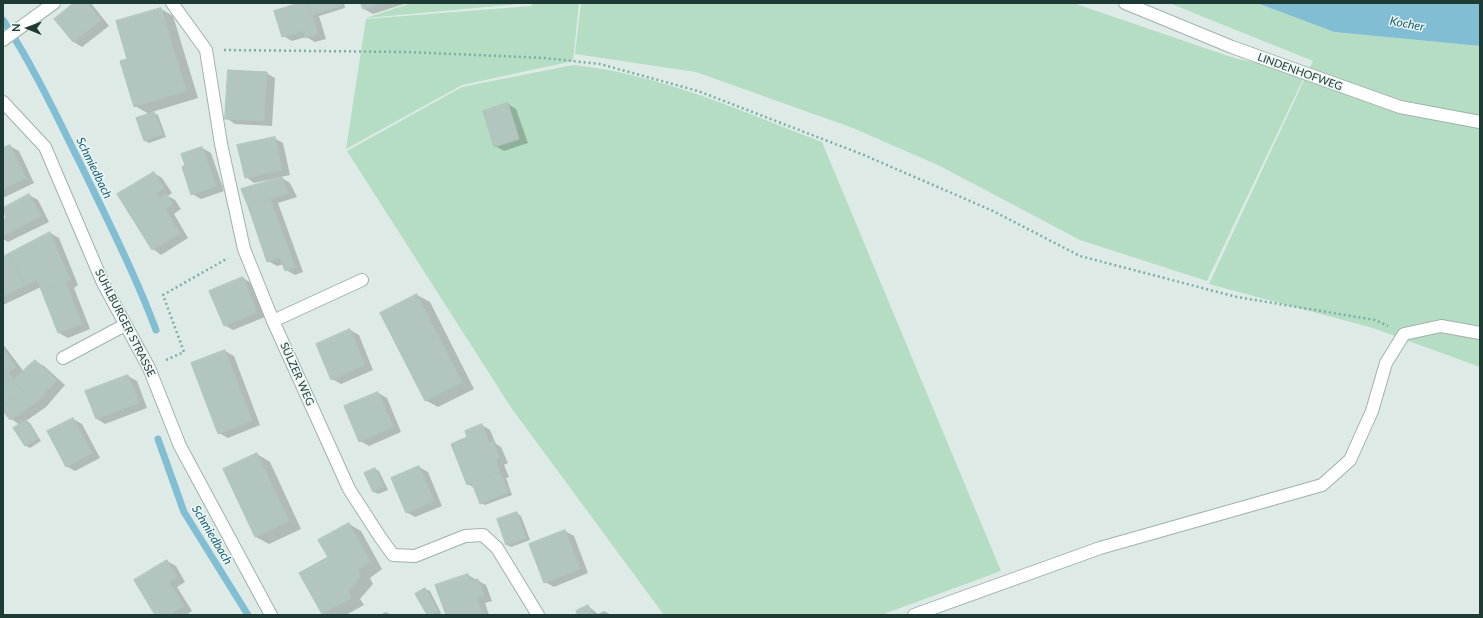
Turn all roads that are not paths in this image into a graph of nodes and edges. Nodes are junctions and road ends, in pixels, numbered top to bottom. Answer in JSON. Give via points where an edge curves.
{"nodes":[{"id":1,"x":54,"y":3,"type":"edge"},
{"id":2,"x":172,"y":3,"type":"edge"},
{"id":3,"x":1125,"y":3,"type":"edge"},
{"id":4,"x":3,"y":40,"type":"edge"},
{"id":5,"x":3,"y":102,"type":"edge"},
{"id":6,"x":1480,"y":122,"type":"edge"},
{"id":7,"x":362,"y":280,"type":"dead end"},
{"id":8,"x":273,"y":321,"type":"junction"},
{"id":9,"x":125,"y":325,"type":"junction"},
{"id":10,"x":1480,"y":333,"type":"edge"},
{"id":11,"x":63,"y":358,"type":"dead end"},
{"id":12,"x":270,"y":615,"type":"edge"},
{"id":13,"x":538,"y":615,"type":"edge"},
{"id":14,"x":914,"y":615,"type":"edge"}],
"edges":[{"from":1,"to":4,"type":"street"},
{"from":2,"to":8,"type":"street","name":"SÜLZER WEG","via":[[206,50],[221,144],[244,249]]},
{"from":3,"to":6,"type":"street","name":"LINDENHOFWEG","via":[[1232,47],[1400,107]]},
{"from":5,"to":9,"type":"street","name":"SUHLBURGER STRASSE","via":[[45,147],[103,283]]},
{"from":7,"to":8,"type":"street"},
{"from":8,"to":13,"type":"street","name":"SÜLZER WEG","via":[[349,489],[393,555],[415,556],[465,536],[483,535],[497,548]]},
{"from":9,"to":11,"type":"street"},
{"from":9,"to":12,"type":"street","name":"SUHLBURGER STRASSE","via":[[149,368],[180,446]]},
{"from":10,"to":14,"type":"street","via":[[1441,326],[1404,334],[1386,363],[1372,410],[1350,460],[1322,485],[1100,548]]}]}
